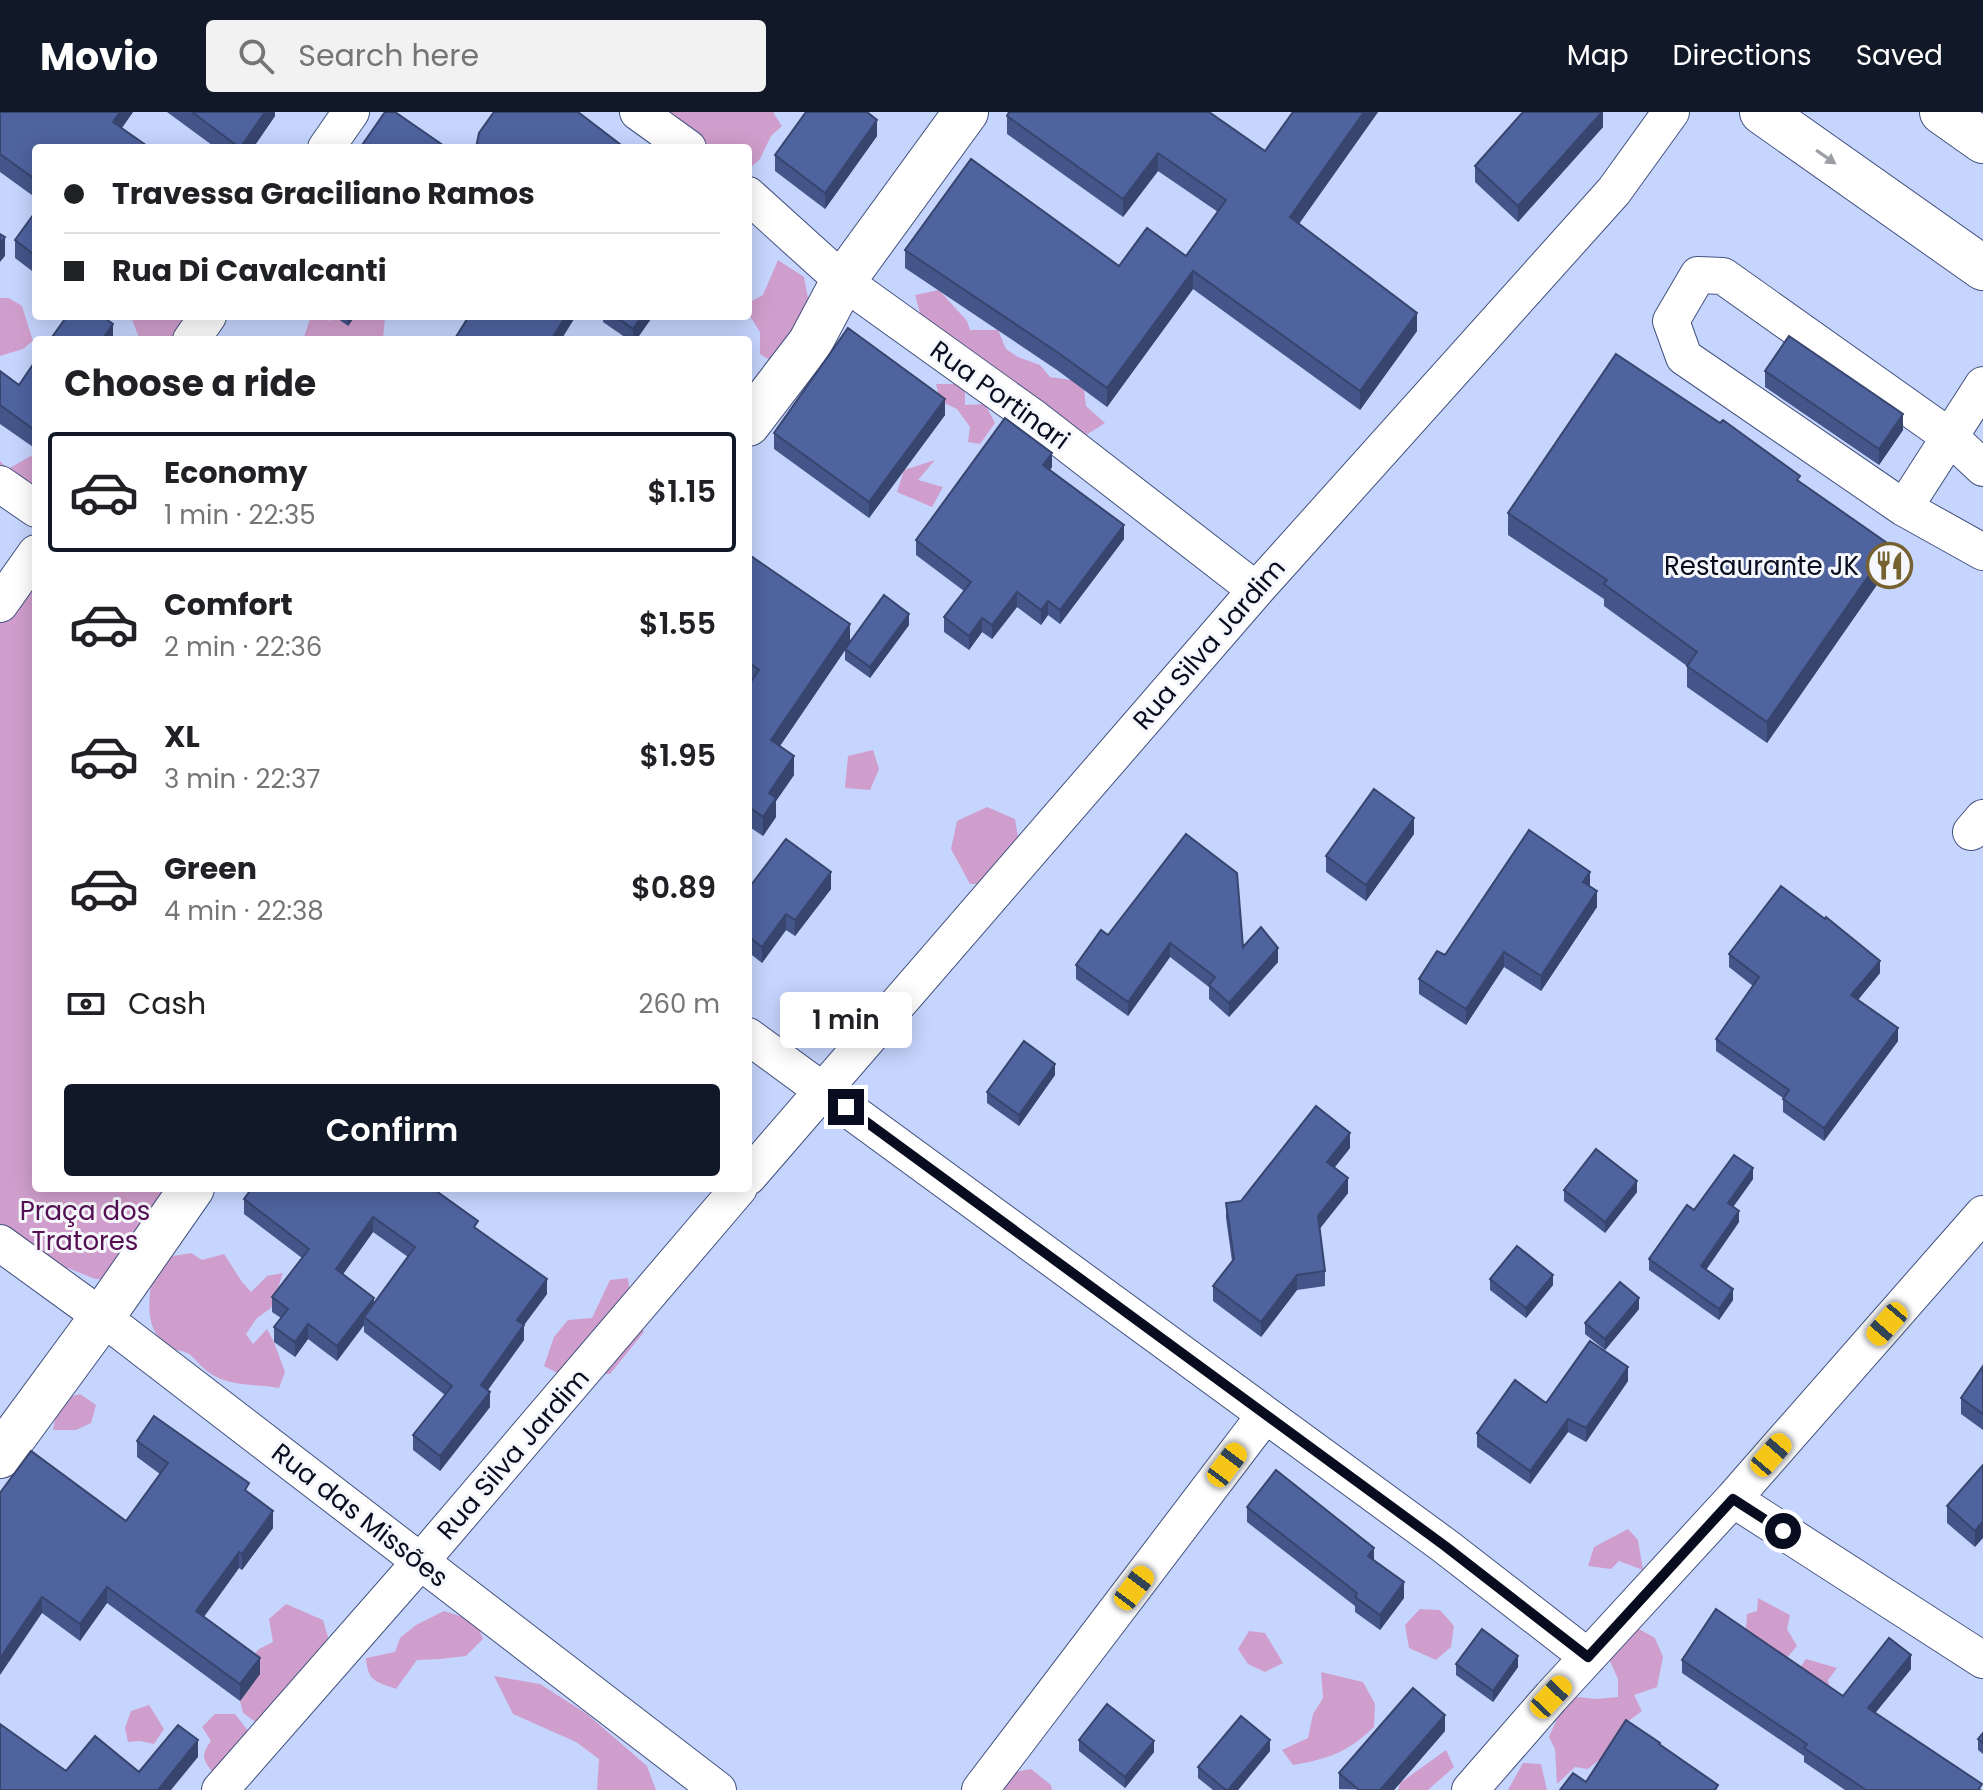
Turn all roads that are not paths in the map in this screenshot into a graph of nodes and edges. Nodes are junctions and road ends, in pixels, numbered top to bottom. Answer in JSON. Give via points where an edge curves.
{"nodes":[{"id":1,"x":351,"y":112,"type":"edge"},
{"id":2,"x":638,"y":112,"type":"edge"},
{"id":3,"x":966,"y":112,"type":"edge"},
{"id":4,"x":1671,"y":112,"type":"edge"},
{"id":5,"x":1762,"y":112,"type":"edge"},
{"id":6,"x":1942,"y":112,"type":"edge"},
{"id":7,"x":1983,"y":141,"type":"edge"},
{"id":8,"x":329,"y":144,"type":"edge"},
{"id":9,"x":682,"y":144,"type":"edge"},
{"id":10,"x":752,"y":199,"type":"edge"},
{"id":11,"x":1983,"y":268,"type":"edge"},
{"id":12,"x":843,"y":281,"type":"junction"},
{"id":13,"x":1983,"y":385,"type":"edge"},
{"id":14,"x":752,"y":419,"type":"edge"},
{"id":15,"x":1950,"y":437,"type":"junction"},
{"id":16,"x":1983,"y":468,"type":"edge"},
{"id":17,"x":0,"y":484,"type":"edge"},
{"id":18,"x":32,"y":506,"type":"edge"},
{"id":19,"x":1904,"y":508,"type":"junction"},
{"id":20,"x":1983,"y":552,"type":"edge"},
{"id":21,"x":32,"y":559,"type":"edge"},
{"id":22,"x":1256,"y":590,"type":"junction"},
{"id":23,"x":0,"y":604,"type":"edge"},
{"id":24,"x":752,"y":1039,"type":"edge"},
{"id":25,"x":822,"y":1090,"type":"junction"},
{"id":26,"x":752,"y":1172,"type":"edge"},
{"id":27,"x":189,"y":1192,"type":"edge"},
{"id":28,"x":736,"y":1192,"type":"edge"},
{"id":29,"x":1983,"y":1214,"type":"edge"},
{"id":30,"x":0,"y":1243,"type":"edge"},
{"id":31,"x":102,"y":1317,"type":"junction"},
{"id":32,"x":1265,"y":1415,"type":"junction"},
{"id":33,"x":0,"y":1456,"type":"edge"},
{"id":34,"x":1733,"y":1499,"type":"junction"},
{"id":35,"x":420,"y":1562,"type":"junction"},
{"id":36,"x":1588,"y":1657,"type":"junction"},
{"id":37,"x":1983,"y":1660,"type":"edge"},
{"id":38,"x":220,"y":1790,"type":"edge"},
{"id":39,"x":718,"y":1790,"type":"edge"},
{"id":40,"x":980,"y":1790,"type":"edge"},
{"id":41,"x":1470,"y":1790,"type":"edge"}],
"edges":[{"from":1,"to":8,"type":"street"},
{"from":2,"to":9,"type":"street"},
{"from":3,"to":12,"type":"main road"},
{"from":4,"to":22,"type":"street","name":"Rua Silva Jardim","via":[[1614,191]]},
{"from":5,"to":11,"type":"main road","one_way":true},
{"from":6,"to":7,"type":"main road"},
{"from":10,"to":12,"type":"street","name":"Rua Portinari"},
{"from":12,"to":14,"type":"main road","via":[[810,343]]},
{"from":12,"to":22,"type":"street","name":"Rua Portinari","via":[[1034,418]]},
{"from":13,"to":15,"type":"street"},
{"from":15,"to":16,"type":"street"},
{"from":15,"to":19,"type":"street"},
{"from":15,"to":19,"type":"street","via":[[1723,276],[1698,275],[1671,321],[1684,357]]},
{"from":17,"to":18,"type":"street"},
{"from":19,"to":20,"type":"street"},
{"from":21,"to":23,"type":"street"},
{"from":22,"to":25,"type":"street","name":"Rua Silva Jardim"},
{"from":24,"to":25,"type":"street"},
{"from":25,"to":26,"type":"street","name":"Rua Silva Jardim"},
{"from":25,"to":32,"type":"street"},
{"from":27,"to":31,"type":"main road"},
{"from":28,"to":35,"type":"street","name":"Rua Silva Jardim"},
{"from":29,"to":34,"type":"street"},
{"from":30,"to":31,"type":"street","name":"Rua das Missões"},
{"from":31,"to":33,"type":"main road"},
{"from":31,"to":35,"type":"street","name":"Rua das Missões"},
{"from":32,"to":36,"type":"street"},
{"from":32,"to":40,"type":"street"},
{"from":34,"to":36,"type":"street"},
{"from":34,"to":37,"type":"street"},
{"from":35,"to":38,"type":"street","name":"Rua Silva Jardim"},
{"from":35,"to":39,"type":"street","name":"Rua das Missões"},
{"from":36,"to":41,"type":"street"}]}
